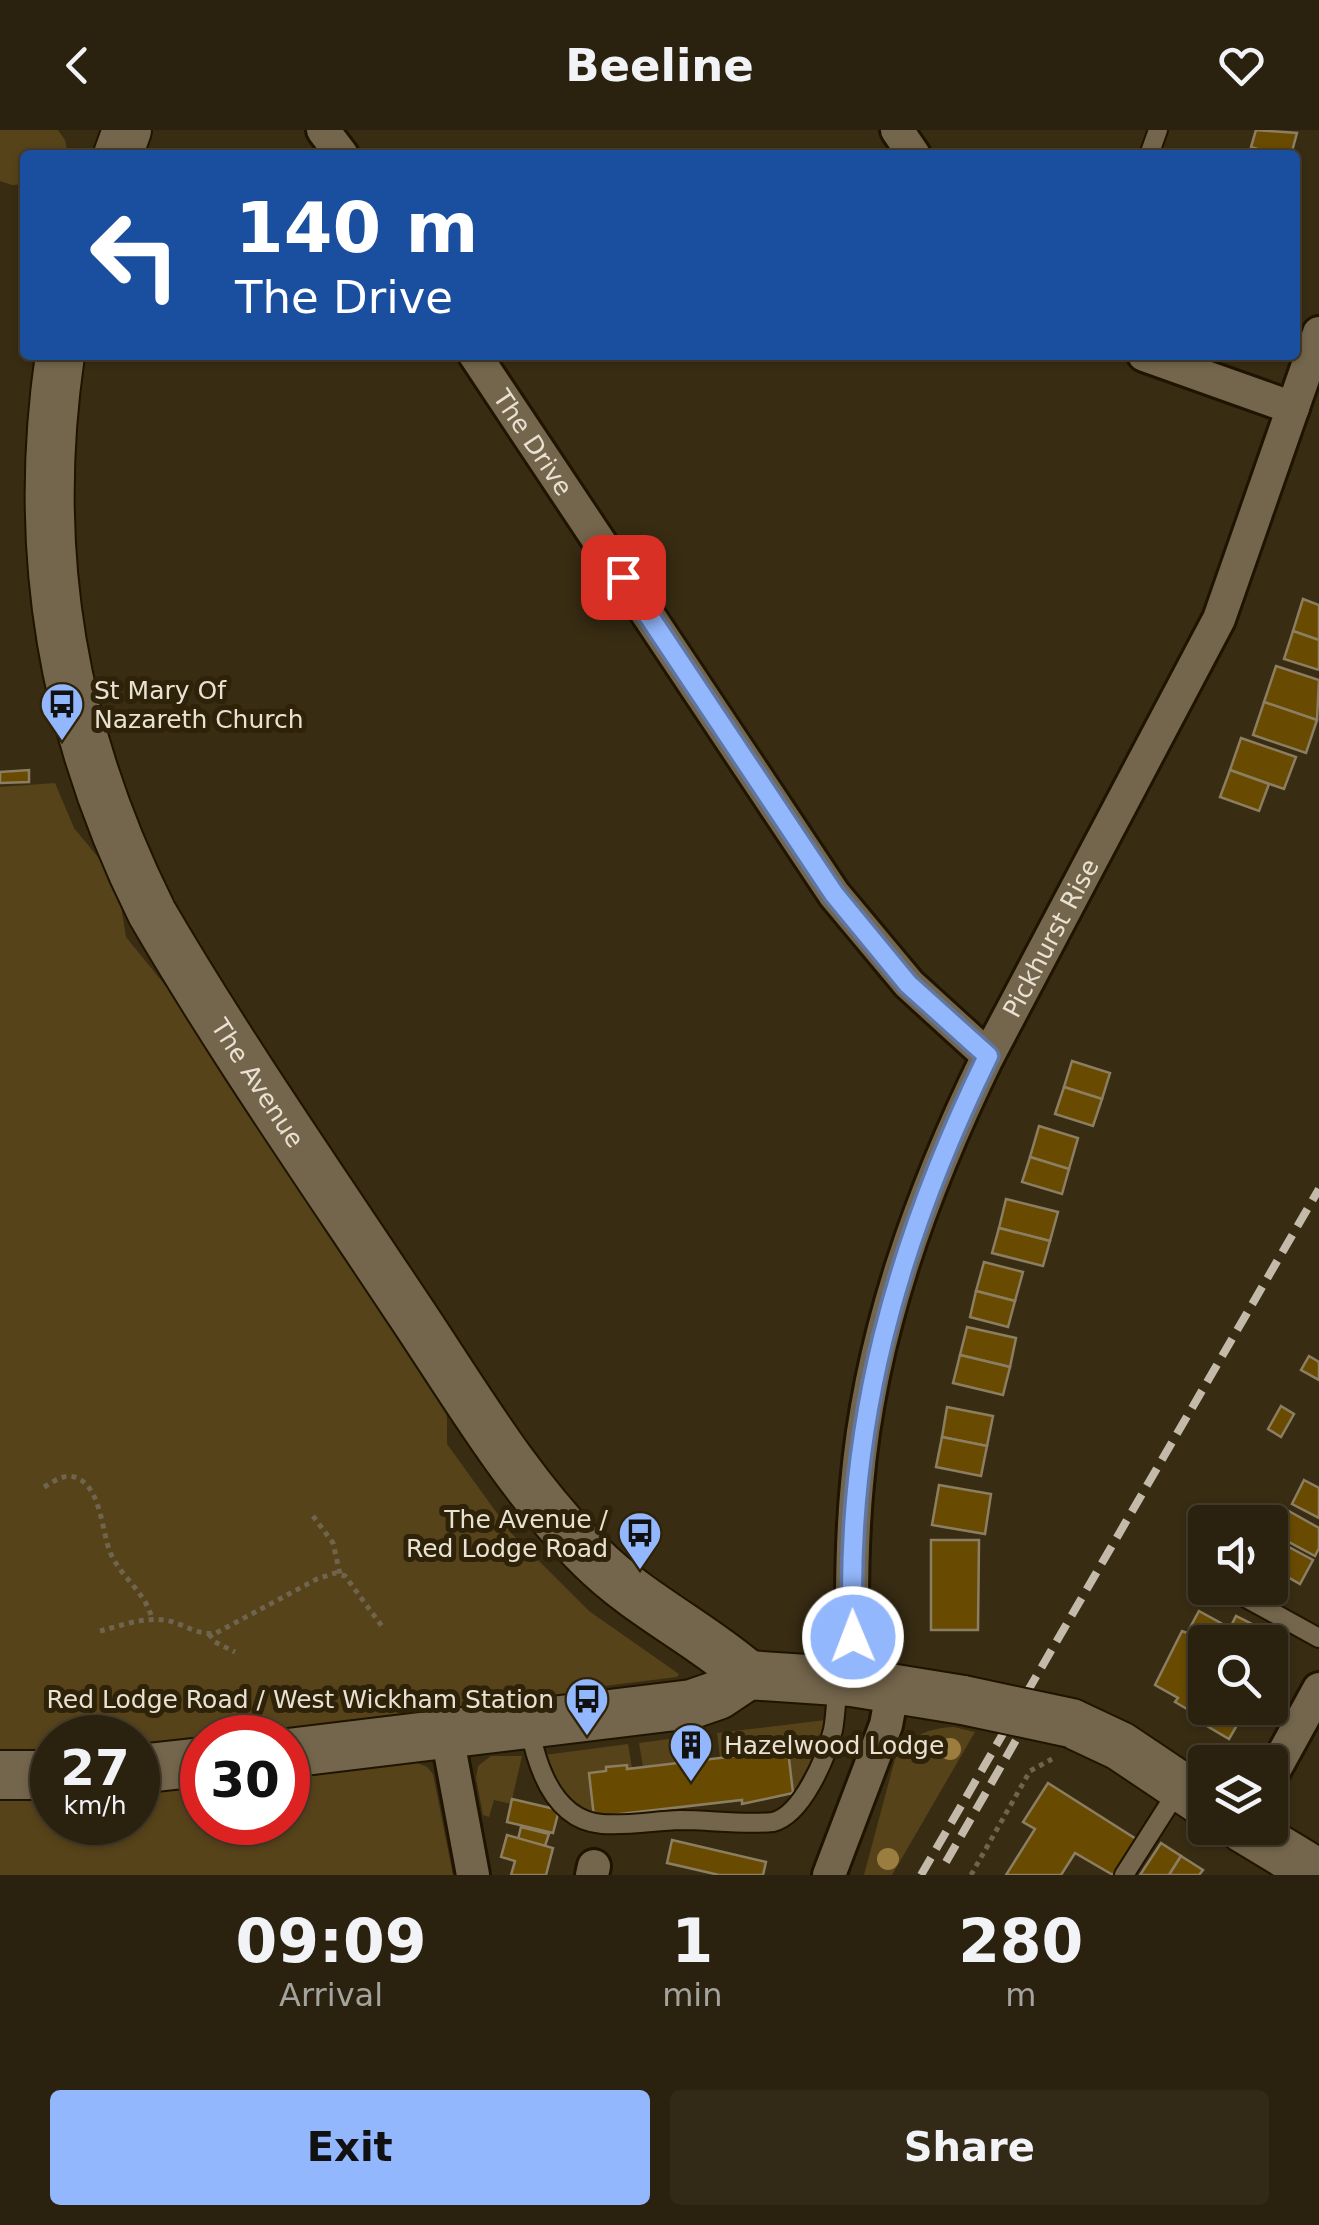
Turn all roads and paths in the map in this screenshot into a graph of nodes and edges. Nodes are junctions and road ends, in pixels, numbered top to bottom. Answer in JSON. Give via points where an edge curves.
{"nodes":[{"id":1,"x":323,"y":130,"type":"edge"},
{"id":2,"x":338,"y":150,"type":"edge"},
{"id":3,"x":1319,"y":333,"type":"edge"},
{"id":4,"x":59,"y":360,"type":"edge"},
{"id":5,"x":478,"y":360,"type":"edge"},
{"id":6,"x":1158,"y":360,"type":"edge"},
{"id":7,"x":1293,"y":408,"type":"junction"},
{"id":8,"x":988,"y":1056,"type":"junction"},
{"id":9,"x":44,"y":1487,"type":"dead end"},
{"id":10,"x":313,"y":1516,"type":"dead end"},
{"id":11,"x":340,"y":1574,"type":"junction"},
{"id":12,"x":1259,"y":1605,"type":"edge"},
{"id":13,"x":152,"y":1619,"type":"junction"},
{"id":14,"x":384,"y":1629,"type":"dead end"},
{"id":15,"x":100,"y":1632,"type":"dead end"},
{"id":16,"x":209,"y":1634,"type":"junction"},
{"id":17,"x":1319,"y":1638,"type":"edge"},
{"id":18,"x":235,"y":1652,"type":"dead end"},
{"id":19,"x":748,"y":1675,"type":"junction"},
{"id":20,"x":861,"y":1684,"type":"junction"},
{"id":21,"x":1319,"y":1689,"type":"edge"},
{"id":22,"x":1072,"y":1722,"type":"junction"},
{"id":23,"x":529,"y":1724,"type":"junction"},
{"id":24,"x":448,"y":1735,"type":"junction"},
{"id":25,"x":1288,"y":1745,"type":"edge"},
{"id":26,"x":310,"y":1751,"type":"edge"},
{"id":27,"x":0,"y":1775,"type":"edge"},
{"id":28,"x":30,"y":1775,"type":"edge"},
{"id":29,"x":1188,"y":1792,"type":"edge"},
{"id":30,"x":1188,"y":1801,"type":"edge"},
{"id":31,"x":1272,"y":1845,"type":"edge"},
{"id":32,"x":1319,"y":1874,"type":"edge"},
{"id":33,"x":473,"y":1875,"type":"edge"},
{"id":34,"x":829,"y":1875,"type":"edge"},
{"id":35,"x":972,"y":1875,"type":"edge"},
{"id":36,"x":1124,"y":1875,"type":"edge"}],
"edges":[{"from":1,"to":2,"type":"street"},
{"from":3,"to":7,"type":"street","name":"Pickhurst Rise"},
{"from":4,"to":19,"type":"street","name":"The Avenue","via":[[48,498],[59,634],[91,766],[152,912],[540,1502],[624,1586]]},
{"from":5,"to":8,"type":"street","name":"The Drive","via":[[834,894],[908,984]]},
{"from":6,"to":7,"type":"street"},
{"from":7,"to":8,"type":"street","name":"Pickhurst Rise","via":[[1219,619]]},
{"from":8,"to":20,"type":"street","name":"Pickhurst Rise","via":[[921,1207],[869,1391],[853,1527]]},
{"from":9,"to":13,"type":"path","via":[[65,1476],[86,1485],[116,1565]]},
{"from":10,"to":11,"type":"path","via":[[333,1544]]},
{"from":11,"to":14,"type":"path"},
{"from":11,"to":16,"type":"path"},
{"from":12,"to":17,"type":"lane"},
{"from":13,"to":15,"type":"path"},
{"from":13,"to":16,"type":"path"},
{"from":16,"to":18,"type":"path"},
{"from":19,"to":20,"type":"street"},
{"from":19,"to":23,"type":"street","via":[[702,1702]]},
{"from":20,"to":22,"type":"street","bridge":true},
{"from":20,"to":23,"type":"lane","via":[[795,1810],[773,1822],[584,1820],[541,1775]]},
{"from":20,"to":34,"type":"street","name":"Pickhurst Rise","via":[[886,1725]]},
{"from":21,"to":25,"type":"street"},
{"from":22,"to":29,"type":"street"},
{"from":22,"to":35,"type":"path","via":[[1058,1756],[1030,1770]]},
{"from":23,"to":24,"type":"street"},
{"from":24,"to":26,"type":"street"},
{"from":24,"to":33,"type":"street"},
{"from":27,"to":28,"type":"street"},
{"from":30,"to":36,"type":"lane"},
{"from":31,"to":32,"type":"street"}]}
